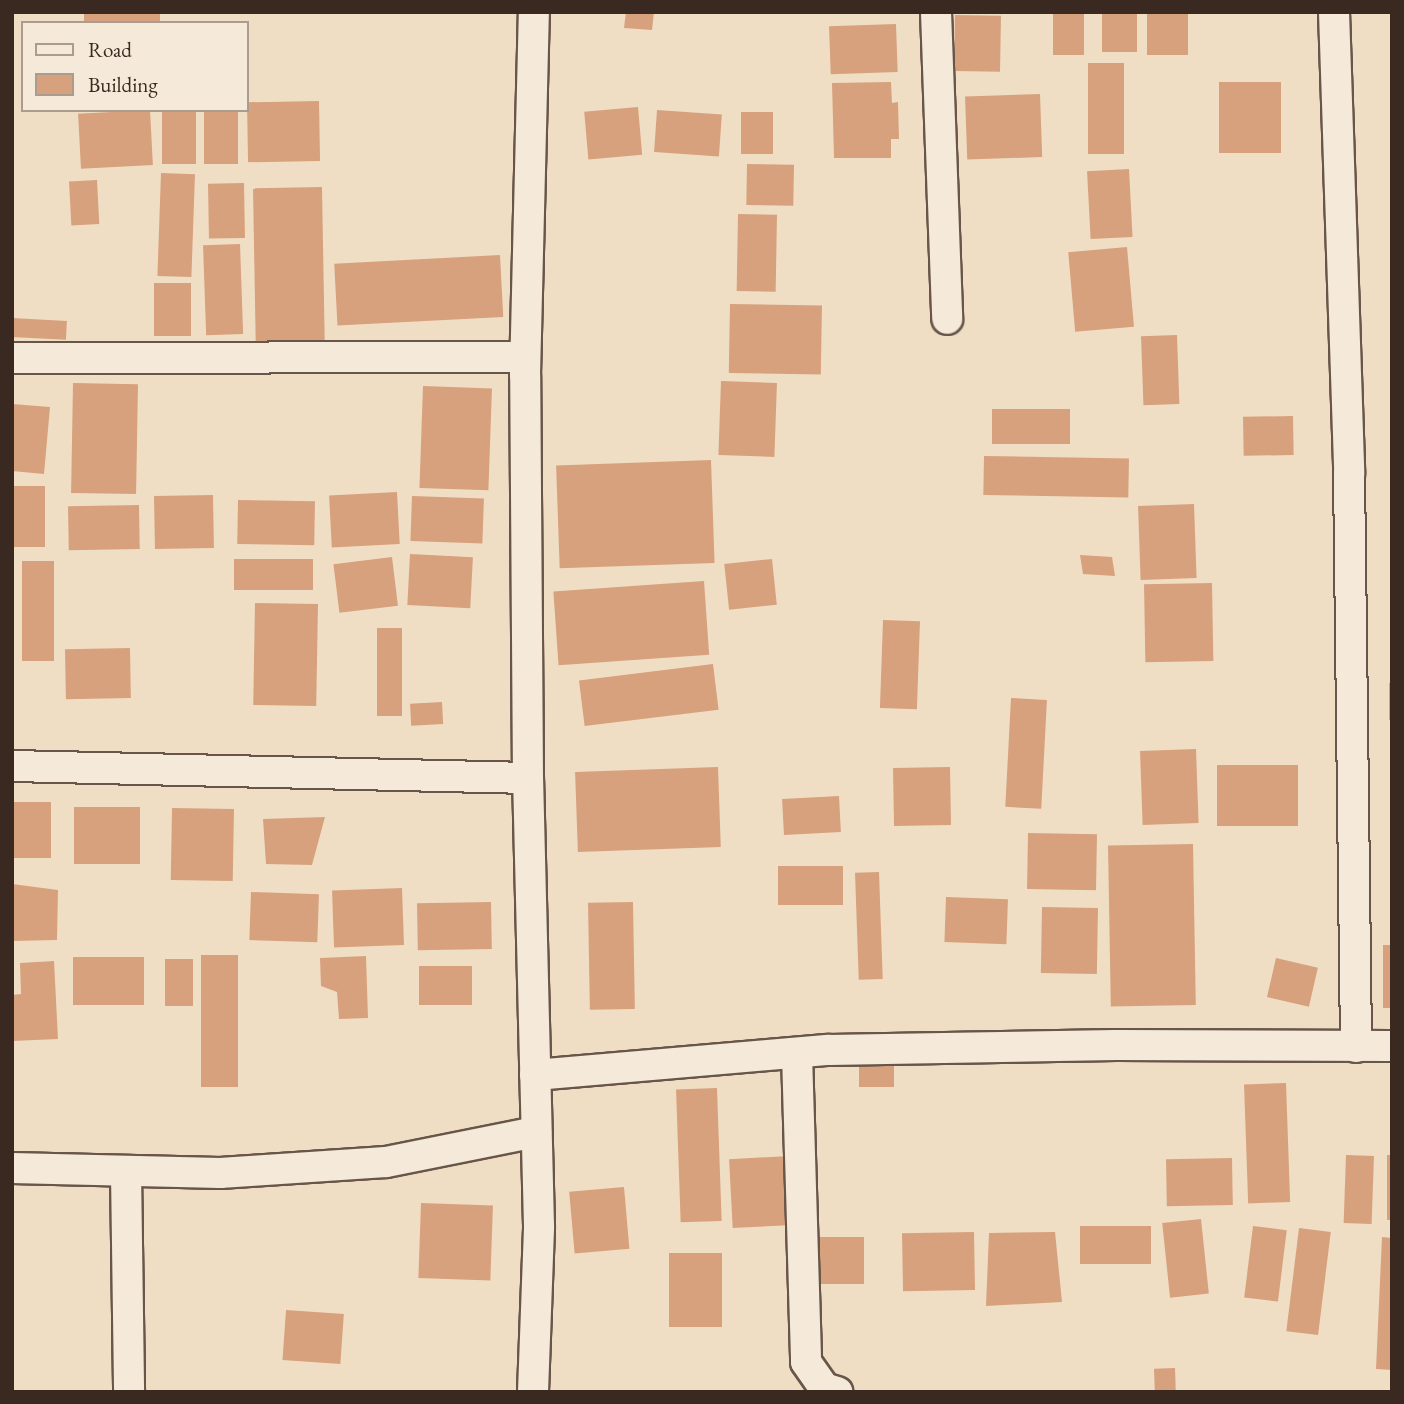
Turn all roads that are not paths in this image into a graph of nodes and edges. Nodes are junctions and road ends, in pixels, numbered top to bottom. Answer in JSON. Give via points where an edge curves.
{"nodes":[{"id":1,"x":534,"y":12,"type":"edge"},
{"id":2,"x":936,"y":12,"type":"edge"},
{"id":3,"x":1334,"y":12,"type":"edge"},
{"id":4,"x":947,"y":319,"type":"dead end"},
{"id":5,"x":525,"y":357,"type":"junction"},
{"id":6,"x":12,"y":358,"type":"edge"},
{"id":7,"x":12,"y":766,"type":"edge"},
{"id":8,"x":528,"y":778,"type":"junction"},
{"id":9,"x":1392,"y":1046,"type":"edge"},
{"id":10,"x":1356,"y":1047,"type":"junction"},
{"id":11,"x":797,"y":1054,"type":"junction"},
{"id":12,"x":535,"y":1075,"type":"junction"},
{"id":13,"x":536,"y":1132,"type":"junction"},
{"id":14,"x":12,"y":1168,"type":"edge"},
{"id":15,"x":127,"y":1171,"type":"junction"},
{"id":16,"x":129,"y":1392,"type":"edge"},
{"id":17,"x":533,"y":1392,"type":"edge"},
{"id":18,"x":837,"y":1392,"type":"edge"}],
"edges":[{"from":1,"to":5,"type":"street"},
{"from":2,"to":4,"type":"street"},
{"from":3,"to":10,"type":"street","via":[[1349,472]]},
{"from":5,"to":6,"type":"street"},
{"from":5,"to":8,"type":"street"},
{"from":7,"to":8,"type":"street"},
{"from":8,"to":12,"type":"street"},
{"from":9,"to":10,"type":"street"},
{"from":10,"to":11,"type":"street","via":[[1116,1045]]},
{"from":11,"to":12,"type":"street"},
{"from":11,"to":18,"type":"street","via":[[806,1362],[824,1388]]},
{"from":12,"to":13,"type":"street"},
{"from":13,"to":15,"type":"street","via":[[386,1162],[220,1173]]},
{"from":13,"to":17,"type":"street","via":[[539,1226]]},
{"from":14,"to":15,"type":"street"},
{"from":15,"to":16,"type":"street"}]}
